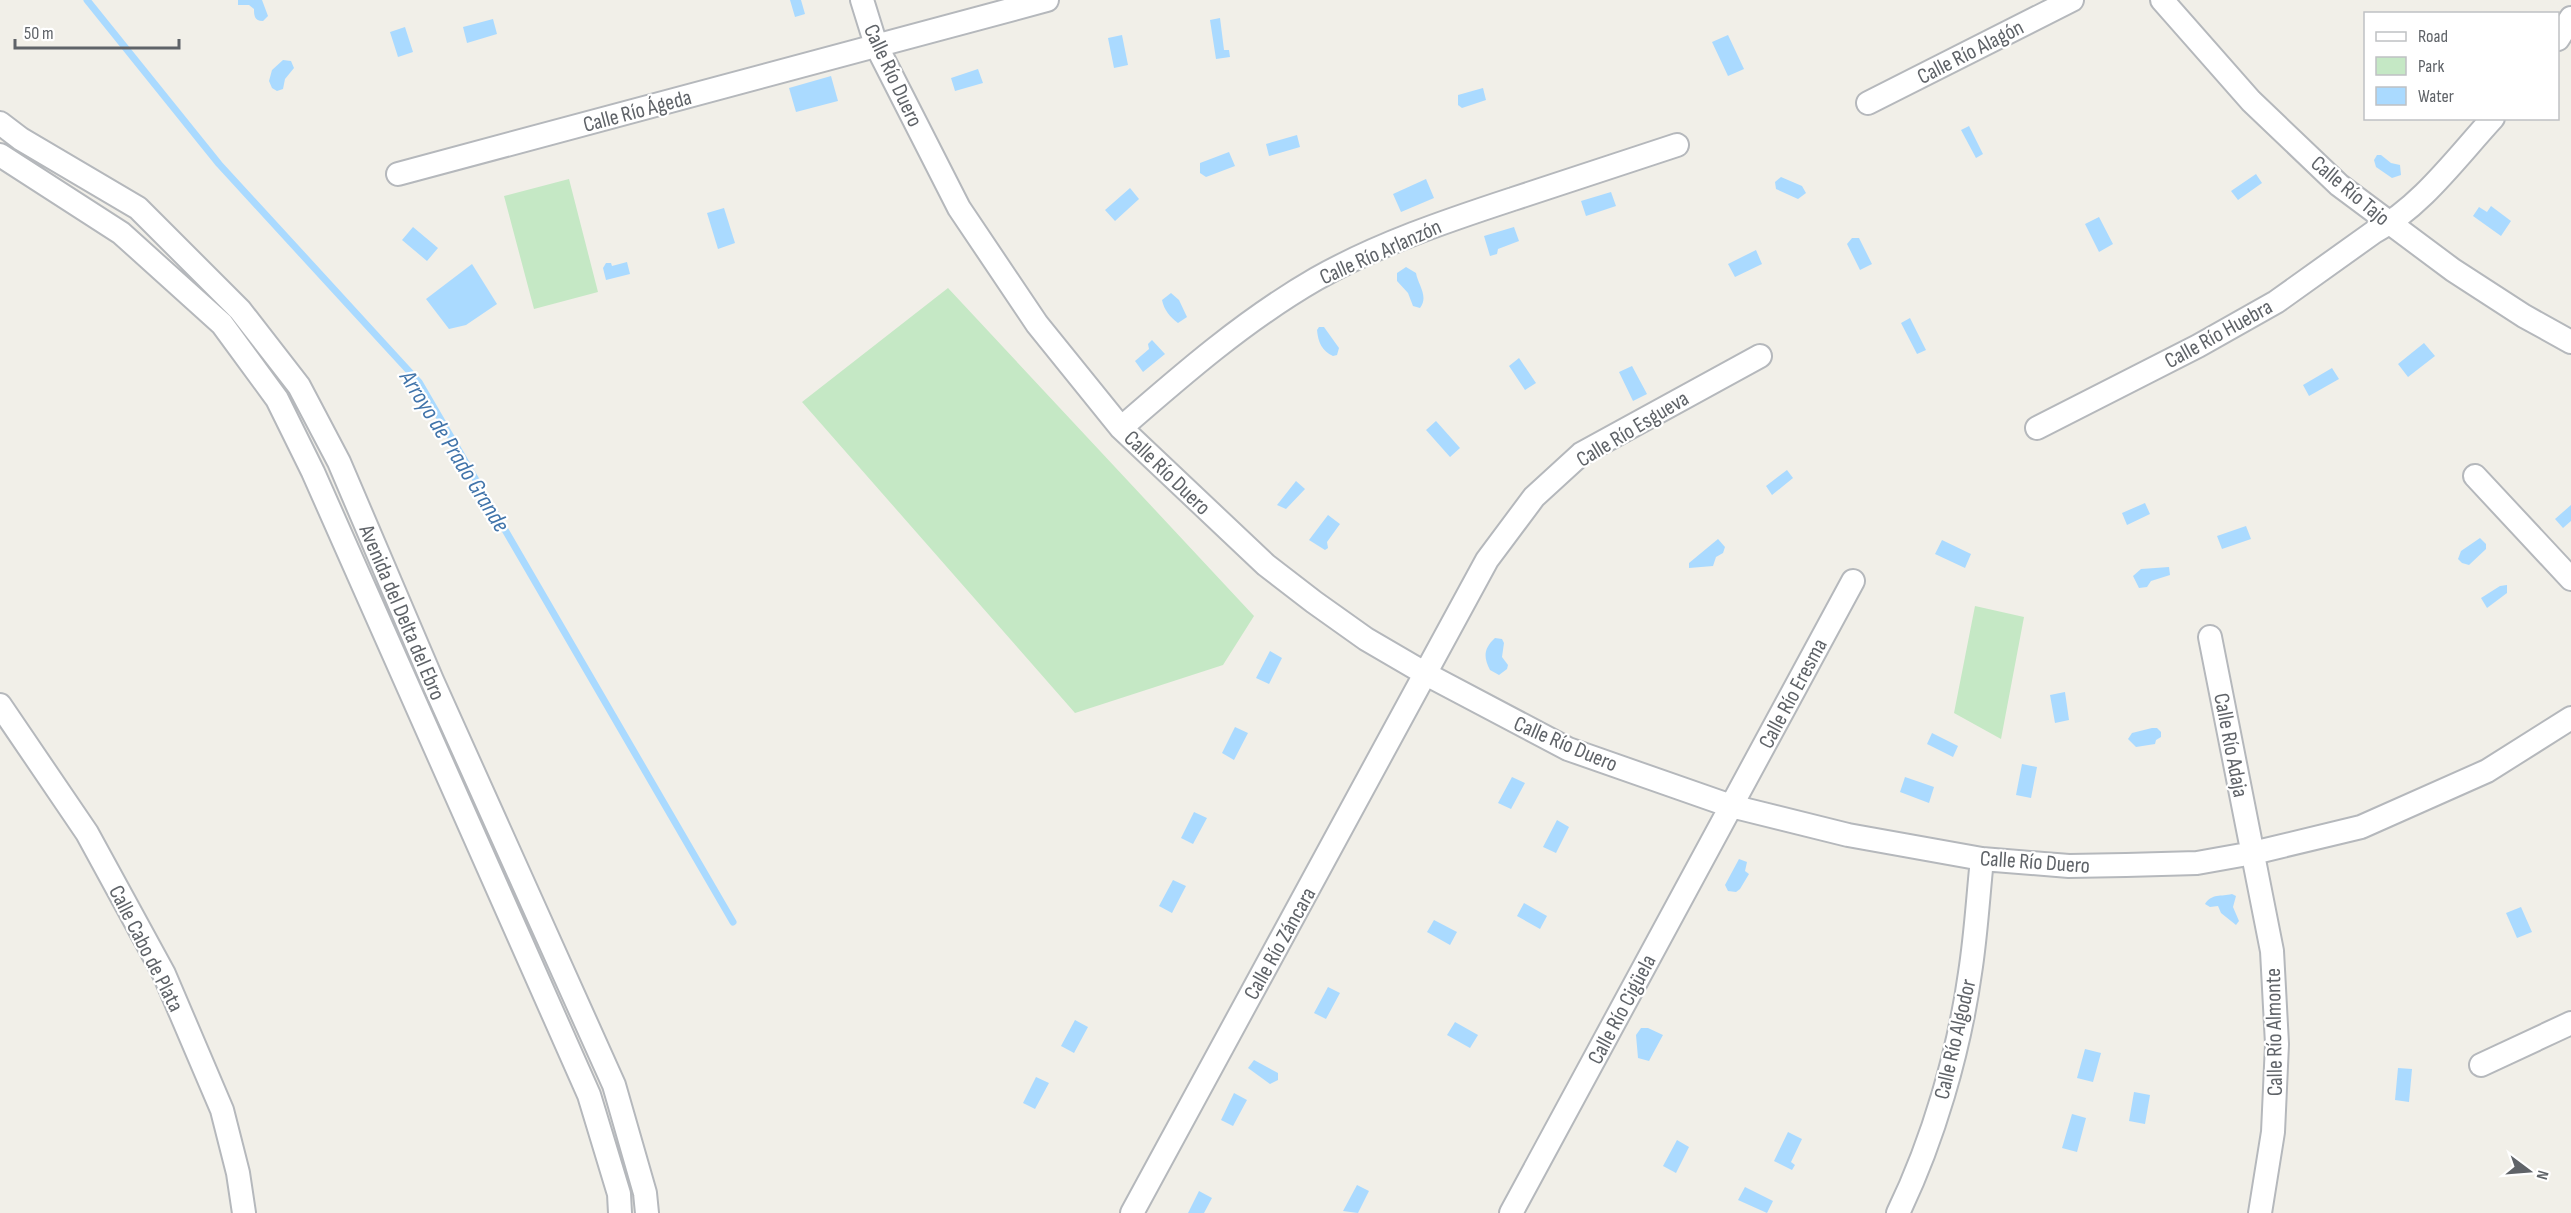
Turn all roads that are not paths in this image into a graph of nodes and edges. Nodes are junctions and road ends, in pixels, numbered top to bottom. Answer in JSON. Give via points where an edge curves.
{"nodes":[{"id":1,"x":862,"y":0,"type":"edge"},
{"id":2,"x":1047,"y":0,"type":"edge"},
{"id":3,"x":2072,"y":0,"type":"edge"},
{"id":4,"x":2163,"y":0,"type":"edge"},
{"id":5,"x":2571,"y":18,"type":"edge"},
{"id":6,"x":2559,"y":37,"type":"edge"},
{"id":7,"x":876,"y":45,"type":"junction"},
{"id":8,"x":1868,"y":103,"type":"dead end"},
{"id":9,"x":2491,"y":120,"type":"edge"},
{"id":10,"x":0,"y":123,"type":"edge"},
{"id":11,"x":1677,"y":145,"type":"dead end"},
{"id":12,"x":0,"y":155,"type":"edge"},
{"id":13,"x":398,"y":174,"type":"dead end"},
{"id":14,"x":2390,"y":223,"type":"junction"},
{"id":15,"x":2571,"y":342,"type":"edge"},
{"id":16,"x":1760,"y":356,"type":"dead end"},
{"id":17,"x":1121,"y":428,"type":"junction"},
{"id":18,"x":2037,"y":429,"type":"dead end"},
{"id":19,"x":2475,"y":476,"type":"dead end"},
{"id":20,"x":2571,"y":579,"type":"edge"},
{"id":21,"x":1852,"y":581,"type":"dead end"},
{"id":22,"x":2210,"y":637,"type":"dead end"},
{"id":23,"x":1426,"y":674,"type":"junction"},
{"id":24,"x":0,"y":705,"type":"edge"},
{"id":25,"x":2571,"y":718,"type":"edge"},
{"id":26,"x":1731,"y":806,"type":"junction"},
{"id":27,"x":2253,"y":852,"type":"junction"},
{"id":28,"x":1982,"y":859,"type":"junction"},
{"id":29,"x":2571,"y":1023,"type":"edge"},
{"id":30,"x":2481,"y":1065,"type":"dead end"},
{"id":31,"x":244,"y":1213,"type":"edge"},
{"id":32,"x":620,"y":1213,"type":"edge"},
{"id":33,"x":647,"y":1213,"type":"edge"},
{"id":34,"x":1132,"y":1213,"type":"edge"},
{"id":35,"x":1511,"y":1213,"type":"edge"},
{"id":36,"x":1898,"y":1213,"type":"edge"},
{"id":37,"x":2260,"y":1213,"type":"edge"}],
"edges":[{"from":1,"to":7,"type":"street","name":"Calle Río Duero"},
{"from":2,"to":7,"type":"street","name":"Calle Río Ágeda"},
{"from":3,"to":8,"type":"street","name":"Calle Río Alagón"},
{"from":4,"to":14,"type":"street","name":"Calle Río Tajo","via":[[2251,101],[2339,185]]},
{"from":5,"to":6,"type":"street"},
{"from":7,"to":13,"type":"street","name":"Calle Río Ágeda"},
{"from":7,"to":17,"type":"street","name":"Calle Río Duero","via":[[959,208],[1037,324]]},
{"from":9,"to":14,"type":"street","name":"Calle Río Huebra","via":[[2425,192]]},
{"from":10,"to":33,"type":"street","name":"Avenida del Delta del Ebro","via":[[138,208],[240,310],[299,386],[339,462],[432,680],[614,1084],[645,1193]]},
{"from":11,"to":17,"type":"street","name":"Calle Río Arlanzón","via":[[1444,221],[1316,279],[1204,357]]},
{"from":12,"to":32,"type":"street","name":"Avenida del Delta del Ebro","via":[[121,233],[222,324],[277,399],[590,1095],[619,1194]]},
{"from":14,"to":15,"type":"street","name":"Calle Río Tajo","via":[[2498,299]]},
{"from":14,"to":18,"type":"street","name":"Calle Río Huebra","via":[[2276,302]]},
{"from":16,"to":23,"type":"street","name":"Calle Río Esgueva","via":[[1581,454],[1534,497],[1487,560]]},
{"from":17,"to":23,"type":"street","name":"Calle Río Duero","via":[[1266,565],[1366,639]]},
{"from":19,"to":20,"type":"street"},
{"from":21,"to":26,"type":"street","name":"Calle Río Eresma"},
{"from":22,"to":27,"type":"street","name":"Calle Río Adaja"},
{"from":23,"to":26,"type":"street","name":"Calle Río Duero","via":[[1568,749]]},
{"from":23,"to":34,"type":"street","name":"Calle Río Záncara"},
{"from":24,"to":31,"type":"street","name":"Calle Cabo de Plata","via":[[87,833],[164,974],[222,1110]]},
{"from":25,"to":27,"type":"street","name":"Calle Río Duero","via":[[2487,771],[2361,827]]},
{"from":26,"to":28,"type":"street","name":"Calle Río Duero","via":[[1848,835]]},
{"from":26,"to":35,"type":"street","name":"Calle Río Cigüela"},
{"from":27,"to":28,"type":"street","name":"Calle Río Duero","via":[[2197,863],[2126,865],[2069,866]]},
{"from":27,"to":37,"type":"street","name":"Calle Río Almonte","via":[[2272,951],[2277,1044],[2273,1132]]},
{"from":28,"to":36,"type":"street","name":"Calle Río Algodor","via":[[1970,973],[1956,1046],[1935,1119]]},
{"from":29,"to":30,"type":"street"}]}
